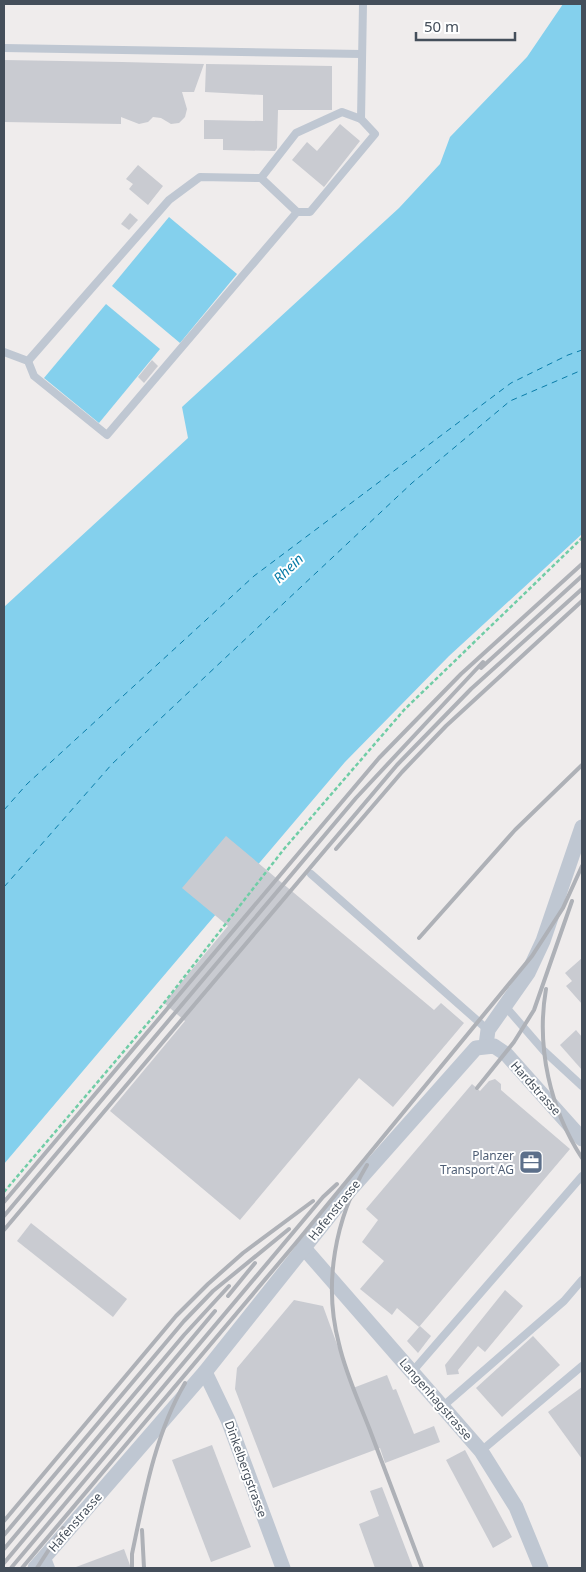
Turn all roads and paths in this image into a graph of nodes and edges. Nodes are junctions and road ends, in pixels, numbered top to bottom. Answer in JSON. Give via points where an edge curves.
{"nodes":[{"id":1,"x":363,"y":4,"type":"edge"},
{"id":2,"x":4,"y":48,"type":"edge"},
{"id":3,"x":362,"y":54,"type":"junction"},
{"id":4,"x":360,"y":119,"type":"junction"},
{"id":5,"x":261,"y":178,"type":"junction"},
{"id":6,"x":297,"y":212,"type":"junction"},
{"id":7,"x":4,"y":352,"type":"edge"},
{"id":8,"x":28,"y":361,"type":"junction"},
{"id":9,"x":582,"y":538,"type":"edge"},
{"id":10,"x":582,"y":827,"type":"edge"},
{"id":11,"x":311,"y":874,"type":"dead end"},
{"id":12,"x":505,"y":1006,"type":"junction"},
{"id":13,"x":487,"y":1038,"type":"junction"},
{"id":14,"x":582,"y":1086,"type":"edge"},
{"id":15,"x":582,"y":1139,"type":"edge"},
{"id":16,"x":582,"y":1176,"type":"edge"},
{"id":17,"x":4,"y":1192,"type":"edge"},
{"id":18,"x":303,"y":1247,"type":"junction"},
{"id":19,"x":582,"y":1280,"type":"edge"},
{"id":20,"x":582,"y":1366,"type":"edge"},
{"id":21,"x":205,"y":1372,"type":"junction"},
{"id":22,"x":412,"y":1372,"type":"junction"},
{"id":23,"x":442,"y":1407,"type":"junction"},
{"id":24,"x":482,"y":1451,"type":"junction"},
{"id":25,"x":48,"y":1562,"type":"edge"},
{"id":26,"x":35,"y":1568,"type":"edge"},
{"id":27,"x":283,"y":1568,"type":"edge"},
{"id":28,"x":541,"y":1568,"type":"edge"}],
"edges":[{"from":1,"to":3,"type":"lane"},
{"from":2,"to":3,"type":"lane"},
{"from":3,"to":4,"type":"lane"},
{"from":4,"to":5,"type":"lane","via":[[342,112],[296,133]]},
{"from":4,"to":6,"type":"lane","via":[[375,134],[310,212]]},
{"from":5,"to":6,"type":"lane"},
{"from":5,"to":8,"type":"lane","via":[[200,177],[169,200]]},
{"from":6,"to":8,"type":"lane","via":[[107,435],[34,376]]},
{"from":7,"to":8,"type":"lane"},
{"from":9,"to":17,"type":"path","via":[[404,710],[284,849],[152,1017]]},
{"from":10,"to":12,"type":"street","name":"Hafenstrasse","via":[[543,941],[528,973]]},
{"from":11,"to":13,"type":"lane"},
{"from":12,"to":13,"type":"street","name":"Hafenstrasse"},
{"from":12,"to":14,"type":"lane","via":[[544,1051]]},
{"from":13,"to":15,"type":"street","name":"Hardstrasse","via":[[506,1054]]},
{"from":13,"to":18,"type":"street","name":"Hafenstrasse","via":[[470,1053]]},
{"from":16,"to":22,"type":"lane"},
{"from":18,"to":21,"type":"street","name":"Hafenstrasse"},
{"from":18,"to":22,"type":"street","name":"Langenhagstrasse"},
{"from":19,"to":23,"type":"lane","via":[[564,1301]]},
{"from":20,"to":24,"type":"lane"},
{"from":21,"to":25,"type":"street","name":"Hafenstrasse"},
{"from":21,"to":27,"type":"street","name":"Dinkelbergstrasse","via":[[228,1420]]},
{"from":22,"to":23,"type":"street","name":"Langenhagstrasse"},
{"from":23,"to":24,"type":"street","name":"Langenhagstrasse"},
{"from":24,"to":28,"type":"street","name":"Langenhagstrasse","via":[[516,1507]]},
{"from":25,"to":26,"type":"street","name":"Hafenstrasse"}]}
